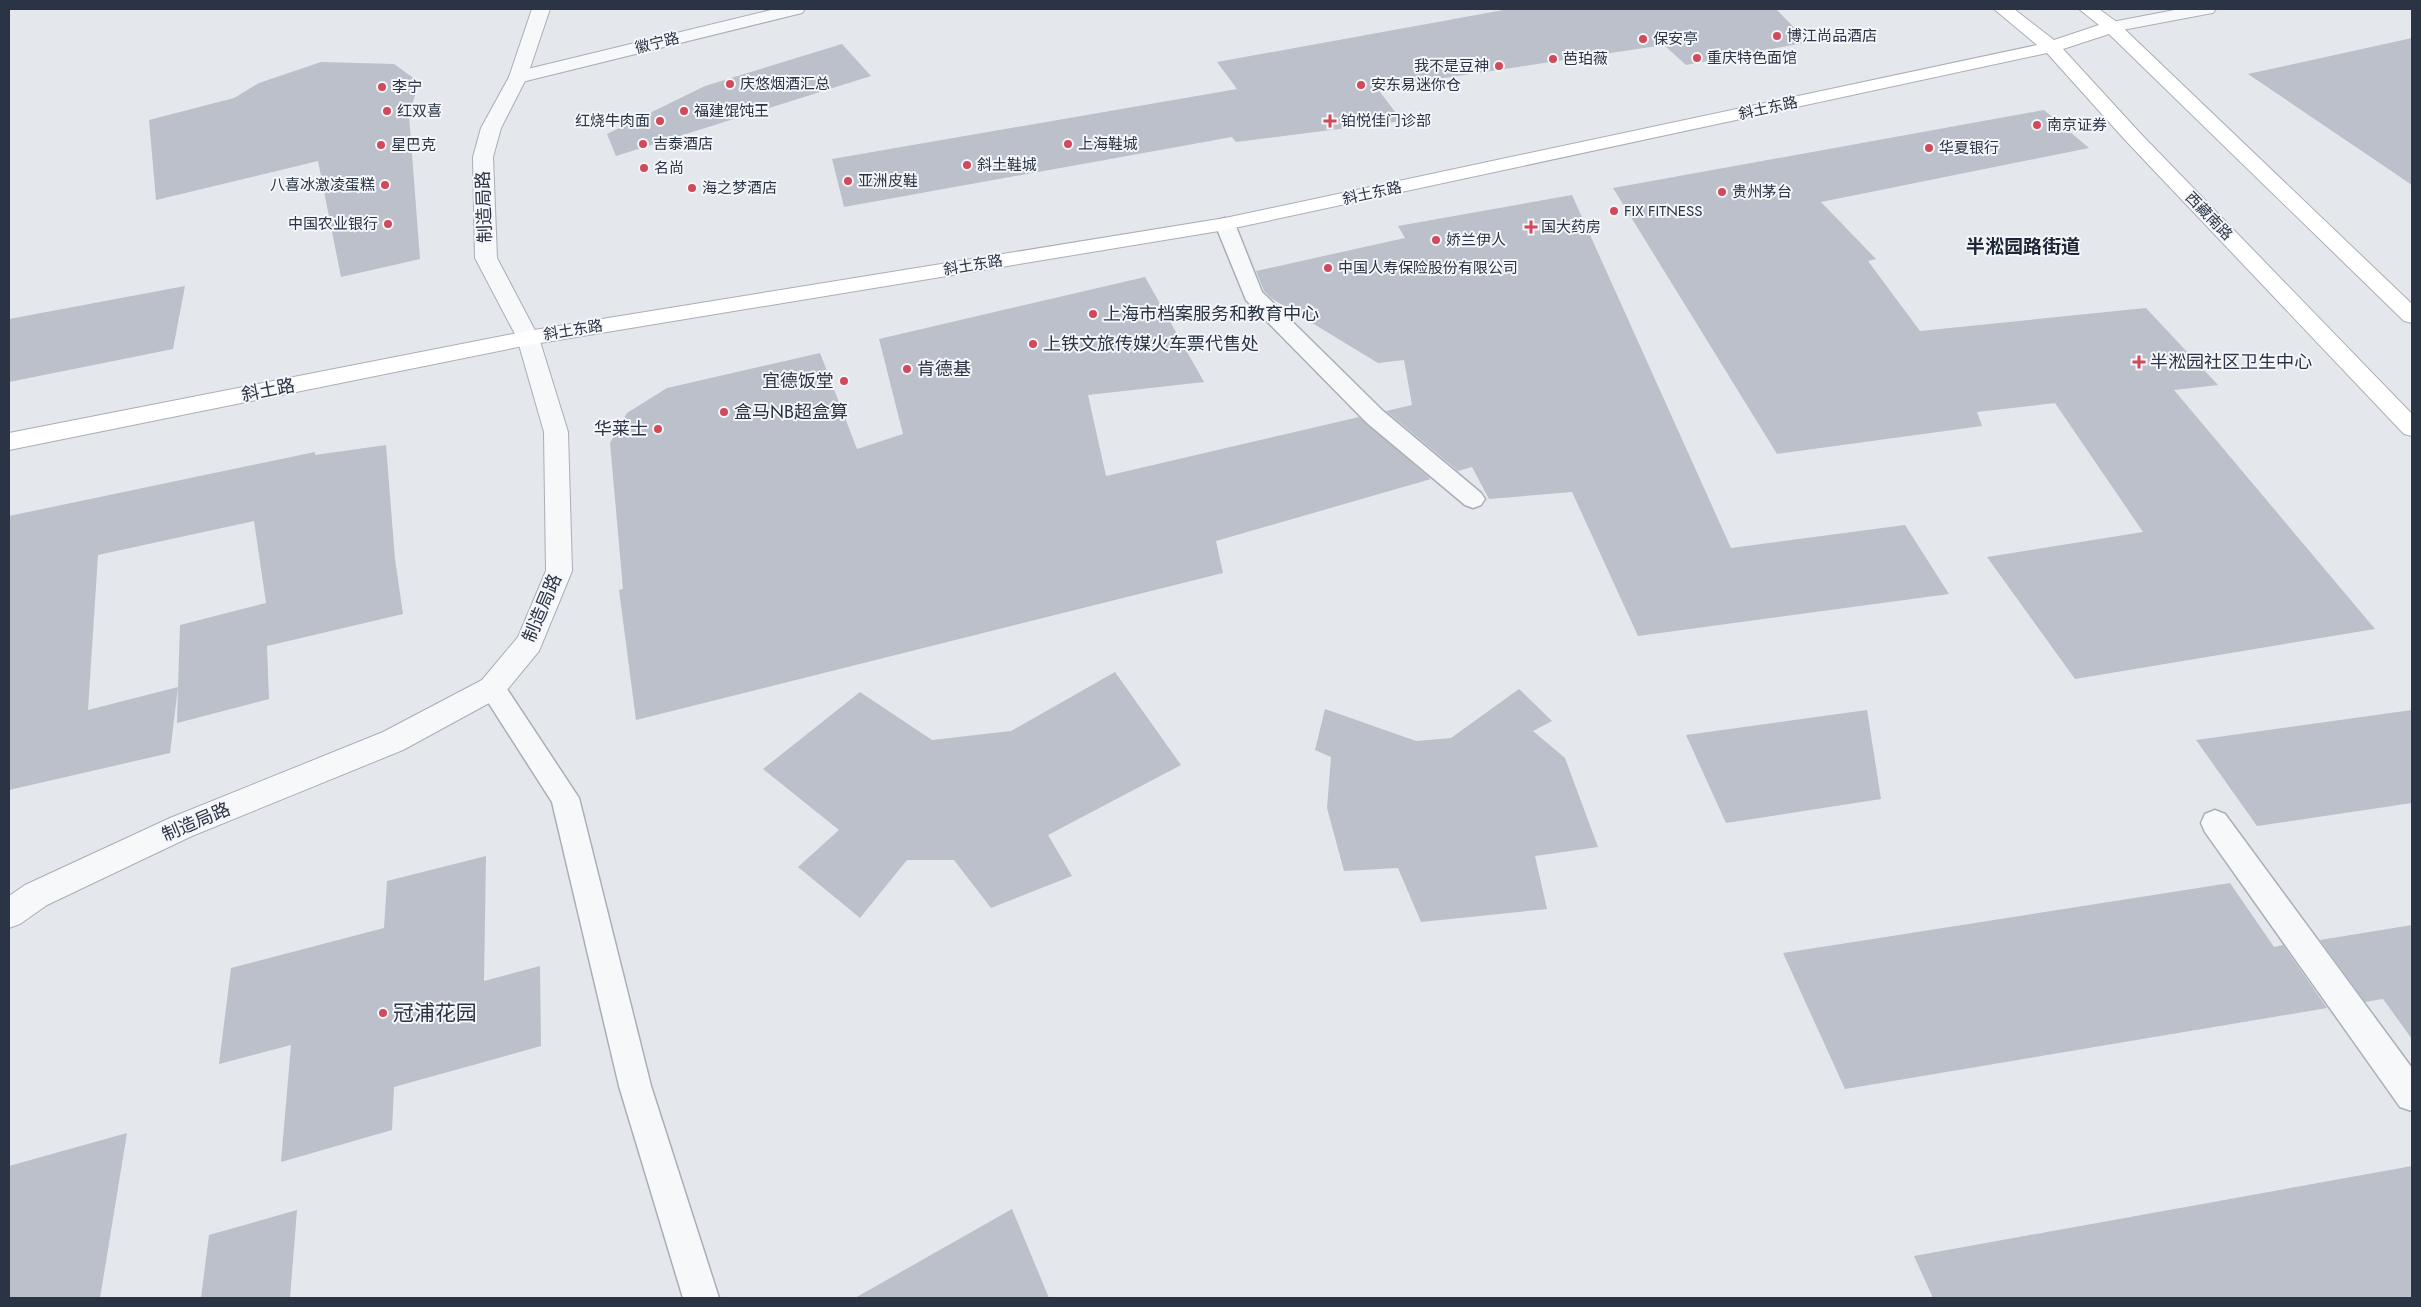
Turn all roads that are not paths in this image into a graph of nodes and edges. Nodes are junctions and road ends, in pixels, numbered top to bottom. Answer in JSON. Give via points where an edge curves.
{"nodes":[{"id":1,"x":541,"y":9,"type":"edge"},
{"id":2,"x":796,"y":9,"type":"edge"},
{"id":3,"x":2003,"y":9,"type":"edge"},
{"id":4,"x":2088,"y":9,"type":"edge"},
{"id":5,"x":2208,"y":9,"type":"edge"},
{"id":6,"x":2112,"y":27,"type":"junction"},
{"id":7,"x":2051,"y":47,"type":"junction"},
{"id":8,"x":518,"y":77,"type":"junction"},
{"id":9,"x":1225,"y":224,"type":"junction"},
{"id":10,"x":2412,"y":316,"type":"edge"},
{"id":11,"x":528,"y":338,"type":"junction"},
{"id":12,"x":2412,"y":428,"type":"edge"},
{"id":13,"x":9,"y":442,"type":"edge"},
{"id":14,"x":1473,"y":500,"type":"dead end"},
{"id":15,"x":492,"y":688,"type":"junction"},
{"id":16,"x":2215,"y":823,"type":"dead end"},
{"id":17,"x":9,"y":914,"type":"edge"},
{"id":18,"x":2412,"y":1095,"type":"edge"},
{"id":19,"x":701,"y":1298,"type":"edge"}],
"edges":[{"from":1,"to":8,"type":"street","name":"制造局路"},
{"from":2,"to":8,"type":"street","name":"徽宁路"},
{"from":3,"to":7,"type":"main road","name":"西藏南路"},
{"from":4,"to":6,"type":"main road"},
{"from":5,"to":6,"type":"street","name":"斜土东路"},
{"from":6,"to":7,"type":"main road","name":"斜土东路"},
{"from":6,"to":10,"type":"main road"},
{"from":7,"to":9,"type":"main road","name":"斜土东路"},
{"from":7,"to":12,"type":"main road","name":"西藏南路","via":[[2139,144]]},
{"from":8,"to":11,"type":"street","name":"制造局路","via":[[491,128],[483,157],[486,258]]},
{"from":9,"to":11,"type":"main road","name":"斜土东路"},
{"from":9,"to":14,"type":"lane","via":[[1253,295],[1375,417]]},
{"from":11,"to":13,"type":"main road","name":"斜土路"},
{"from":11,"to":15,"type":"street","name":"制造局路","via":[[556,432],[559,571],[529,643]]},
{"from":15,"to":17,"type":"street","name":"制造局路","via":[[393,741],[181,827],[36,895]]},
{"from":15,"to":19,"type":"lane","via":[[565,798],[635,1086]]},
{"from":16,"to":18,"type":"lane"}]}
